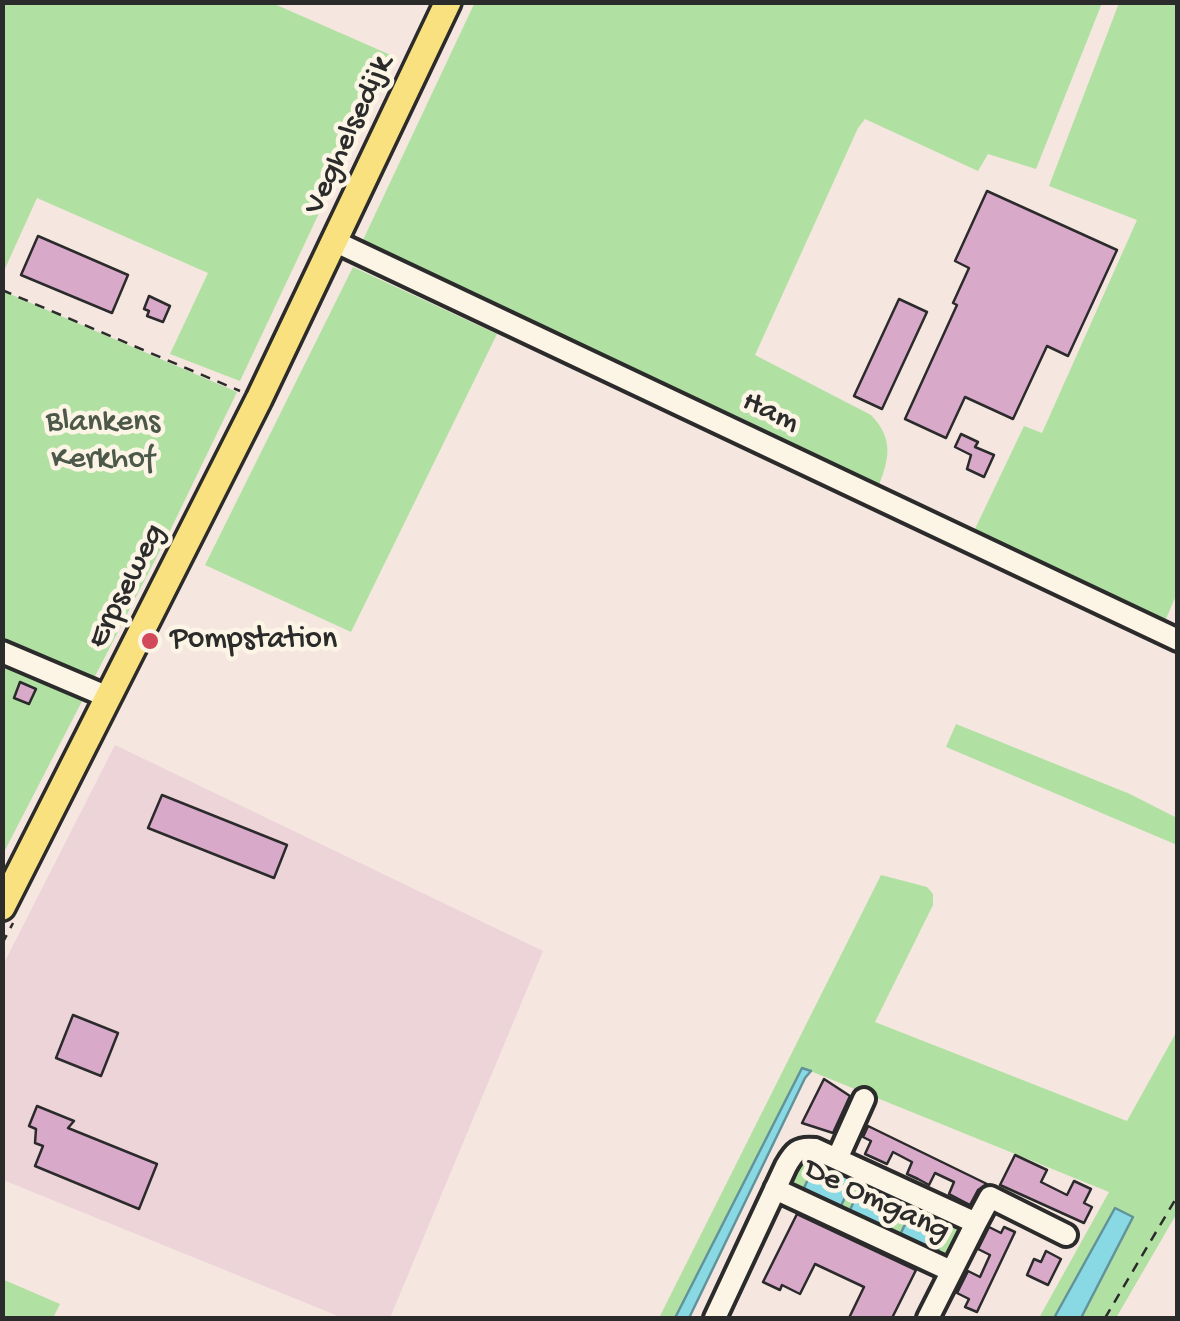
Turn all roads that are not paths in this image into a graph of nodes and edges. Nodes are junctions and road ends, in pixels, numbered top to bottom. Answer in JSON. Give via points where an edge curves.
{"nodes":[{"id":1,"x":448,"y":2,"type":"edge"},
{"id":2,"x":336,"y":242,"type":"junction"},
{"id":3,"x":1178,"y":640,"type":"edge"},
{"id":4,"x":2,"y":652,"type":"edge"},
{"id":5,"x":108,"y":697,"type":"junction"},
{"id":6,"x":2,"y":907,"type":"edge"},
{"id":7,"x":864,"y":1099,"type":"dead end"},
{"id":8,"x":837,"y":1159,"type":"junction"},
{"id":9,"x":775,"y":1189,"type":"junction"},
{"id":10,"x":976,"y":1223,"type":"junction"},
{"id":11,"x":1066,"y":1236,"type":"dead end"},
{"id":12,"x":951,"y":1271,"type":"junction"},
{"id":13,"x":715,"y":1318,"type":"edge"},
{"id":14,"x":928,"y":1318,"type":"edge"}],
"edges":[{"from":1,"to":2,"type":"main road","name":"Veghelsedijk"},
{"from":2,"to":3,"type":"street","name":"Ham"},
{"from":2,"to":5,"type":"main road","name":"Erpseweg"},
{"from":4,"to":5,"type":"street"},
{"from":5,"to":6,"type":"main road","name":"Erpseweg"},
{"from":7,"to":8,"type":"street","name":"De Omgang"},
{"from":8,"to":9,"type":"street","name":"De Omgang","via":[[803,1147]]},
{"from":8,"to":10,"type":"street","name":"De Omgang"},
{"from":9,"to":12,"type":"street","name":"De Omgang"},
{"from":9,"to":13,"type":"street","name":"De Omgang"},
{"from":10,"to":11,"type":"street","name":"De Omgang","via":[[990,1197]]},
{"from":10,"to":12,"type":"street","name":"De Omgang"},
{"from":12,"to":14,"type":"street","name":"De Omgang"}]}
